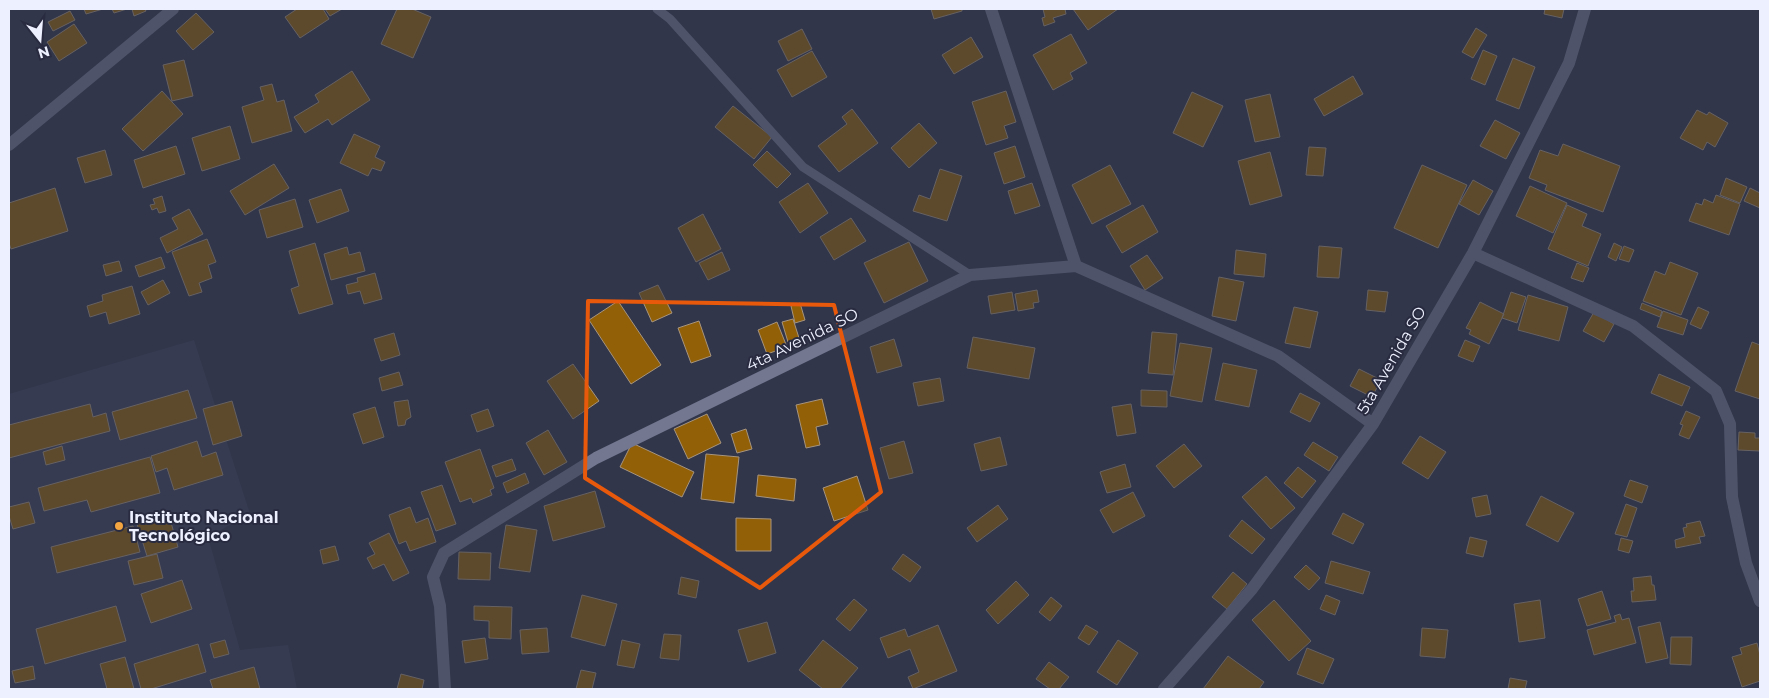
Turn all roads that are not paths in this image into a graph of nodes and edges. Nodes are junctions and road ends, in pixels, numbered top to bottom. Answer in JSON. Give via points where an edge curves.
{"nodes":[{"id":1,"x":173,"y":9,"type":"edge"},
{"id":2,"x":657,"y":9,"type":"edge"},
{"id":3,"x":991,"y":9,"type":"edge"},
{"id":4,"x":1585,"y":9,"type":"edge"},
{"id":5,"x":9,"y":145,"type":"edge"},
{"id":6,"x":1472,"y":253,"type":"junction"},
{"id":7,"x":1076,"y":266,"type":"junction"},
{"id":8,"x":970,"y":275,"type":"junction"},
{"id":9,"x":1373,"y":424,"type":"junction"},
{"id":10,"x":1760,"y":602,"type":"edge"},
{"id":11,"x":445,"y":689,"type":"edge"},
{"id":12,"x":1164,"y":689,"type":"edge"}],
"edges":[{"from":1,"to":5,"type":"street"},
{"from":2,"to":8,"type":"lane","via":[[803,166]]},
{"from":3,"to":7,"type":"street"},
{"from":4,"to":6,"type":"street","name":"5ta Avenida SO","via":[[1569,63]]},
{"from":6,"to":9,"type":"street","name":"5ta Avenida SO"},
{"from":6,"to":10,"type":"street","via":[[1633,326],[1716,390],[1730,424],[1732,497],[1746,563]]},
{"from":7,"to":8,"type":"street","name":"4ta Avenida SO"},
{"from":7,"to":9,"type":"street","via":[[1278,356]]},
{"from":8,"to":11,"type":"street","name":"4ta Avenida SO","via":[[596,458],[444,554],[433,577],[440,606]]},
{"from":9,"to":12,"type":"street","name":"5ta Avenida SO","via":[[1252,589]]}]}
